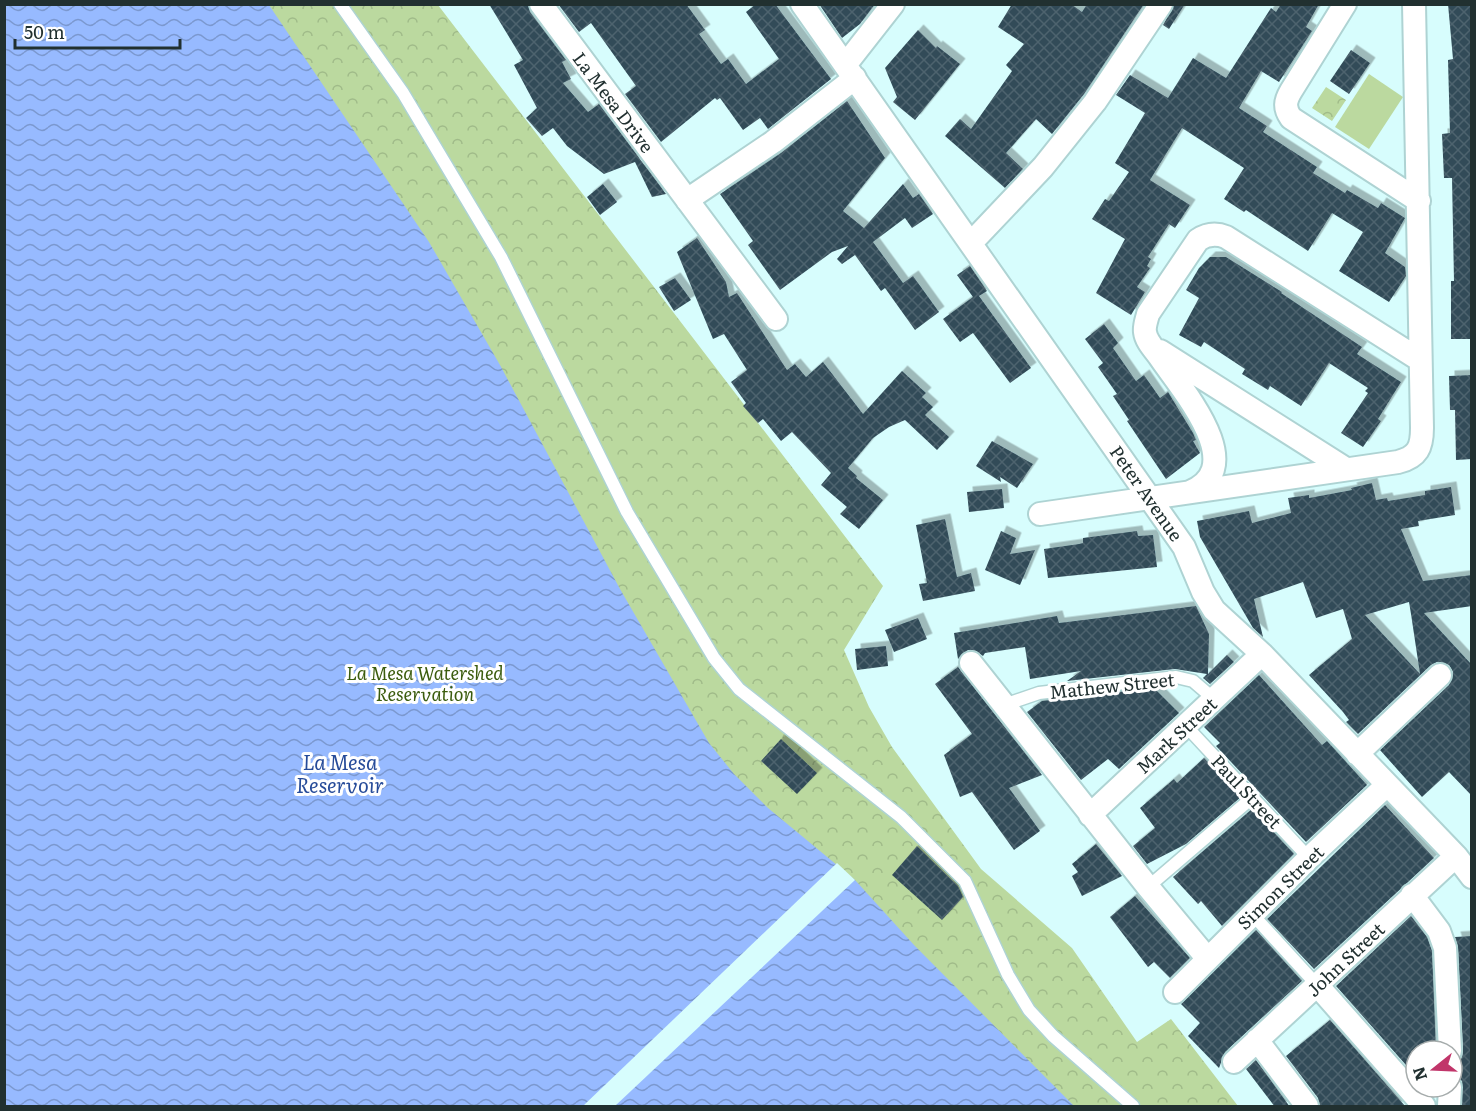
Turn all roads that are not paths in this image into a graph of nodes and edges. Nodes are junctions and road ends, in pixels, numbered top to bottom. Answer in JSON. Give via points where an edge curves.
{"nodes":[{"id":1,"x":340,"y":4,"type":"edge"},
{"id":2,"x":541,"y":4,"type":"edge"},
{"id":3,"x":802,"y":4,"type":"edge"},
{"id":4,"x":893,"y":4,"type":"edge"},
{"id":5,"x":1161,"y":4,"type":"edge"},
{"id":6,"x":1346,"y":4,"type":"edge"},
{"id":7,"x":1414,"y":4,"type":"edge"},
{"id":8,"x":850,"y":71,"type":"junction"},
{"id":9,"x":687,"y":200,"type":"junction"},
{"id":10,"x":1419,"y":201,"type":"junction"},
{"id":11,"x":971,"y":243,"type":"junction"},
{"id":12,"x":776,"y":319,"type":"dead end"},
{"id":13,"x":1152,"y":346,"type":"junction"},
{"id":14,"x":1420,"y":360,"type":"junction"},
{"id":15,"x":1346,"y":469,"type":"junction"},
{"id":16,"x":1189,"y":492,"type":"junction"},
{"id":17,"x":1150,"y":498,"type":"junction"},
{"id":18,"x":1040,"y":514,"type":"dead end"},
{"id":19,"x":1262,"y":654,"type":"junction"},
{"id":20,"x":971,"y":663,"type":"dead end"},
{"id":21,"x":1440,"y":675,"type":"dead end"},
{"id":22,"x":1214,"y":699,"type":"junction"},
{"id":23,"x":1005,"y":705,"type":"junction"},
{"id":24,"x":1185,"y":725,"type":"junction"},
{"id":25,"x":1357,"y":754,"type":"junction"},
{"id":26,"x":1388,"y":785,"type":"junction"},
{"id":27,"x":1253,"y":797,"type":"junction"},
{"id":28,"x":1090,"y":815,"type":"junction"},
{"id":29,"x":1456,"y":856,"type":"junction"},
{"id":30,"x":1309,"y":858,"type":"junction"},
{"id":31,"x":1472,"y":877,"type":"edge"},
{"id":32,"x":1148,"y":887,"type":"junction"},
{"id":33,"x":1412,"y":895,"type":"junction"},
{"id":34,"x":1252,"y":914,"type":"junction"},
{"id":35,"x":1207,"y":958,"type":"junction"},
{"id":36,"x":1317,"y":985,"type":"junction"},
{"id":37,"x":1175,"y":992,"type":"dead end"},
{"id":38,"x":1449,"y":1039,"type":"edge"},
{"id":39,"x":1257,"y":1040,"type":"junction"},
{"id":40,"x":1234,"y":1062,"type":"dead end"},
{"id":41,"x":1132,"y":1107,"type":"edge"},
{"id":42,"x":1307,"y":1107,"type":"edge"},
{"id":43,"x":1424,"y":1107,"type":"edge"}],
"edges":[{"from":1,"to":41,"type":"lane","via":[[403,93],[501,257],[627,512],[714,658],[739,689],[901,817],[965,881],[1008,975],[1029,1010]]},
{"from":2,"to":9,"type":"street","name":"La Mesa Drive"},
{"from":3,"to":8,"type":"street","name":"Peter Avenue"},
{"from":4,"to":8,"type":"street"},
{"from":5,"to":11,"type":"street","via":[[1088,111],[1043,167]]},
{"from":6,"to":10,"type":"street","via":[[1287,98],[1287,112]]},
{"from":7,"to":10,"type":"street"},
{"from":8,"to":9,"type":"street","via":[[773,142]]},
{"from":8,"to":11,"type":"street","name":"Peter Avenue"},
{"from":9,"to":12,"type":"street","name":"La Mesa Drive"},
{"from":10,"to":14,"type":"street"},
{"from":11,"to":17,"type":"street","name":"Peter Avenue"},
{"from":13,"to":14,"type":"street","via":[[1145,333],[1148,314],[1198,240],[1218,234]]},
{"from":13,"to":15,"type":"street"},
{"from":13,"to":16,"type":"street","via":[[1204,423],[1216,459],[1207,482]]},
{"from":14,"to":15,"type":"street","via":[[1419,451],[1410,459]]},
{"from":15,"to":16,"type":"street"},
{"from":16,"to":17,"type":"street"},
{"from":17,"to":18,"type":"street"},
{"from":17,"to":19,"type":"street","name":"Peter Avenue","via":[[1185,547],[1210,605]]},
{"from":19,"to":22,"type":"street","name":"Mark Street"},
{"from":19,"to":25,"type":"street","name":"Peter Avenue"},
{"from":20,"to":23,"type":"street"},
{"from":21,"to":25,"type":"street"},
{"from":22,"to":23,"type":"lane","name":"Mathew Street","via":[[1200,685],[1176,677],[1039,693]]},
{"from":22,"to":24,"type":"street","name":"Mark Street"},
{"from":23,"to":28,"type":"street"},
{"from":24,"to":27,"type":"lane","name":"Paul Street"},
{"from":24,"to":28,"type":"street","name":"Mark Street"},
{"from":25,"to":26,"type":"street","name":"Peter Avenue"},
{"from":26,"to":29,"type":"street","name":"Peter Avenue"},
{"from":26,"to":30,"type":"street","name":"Simon Street"},
{"from":27,"to":30,"type":"lane","name":"Paul Street"},
{"from":27,"to":32,"type":"lane"},
{"from":28,"to":32,"type":"street"},
{"from":29,"to":31,"type":"street","name":"Peter Avenue"},
{"from":29,"to":33,"type":"street","name":"John Street"},
{"from":30,"to":34,"type":"street","name":"Simon Street"},
{"from":32,"to":35,"type":"street"},
{"from":33,"to":36,"type":"street","name":"John Street"},
{"from":33,"to":38,"type":"street","via":[[1439,931],[1445,948]]},
{"from":34,"to":35,"type":"street","name":"Simon Street"},
{"from":34,"to":36,"type":"lane"},
{"from":35,"to":37,"type":"street","name":"Simon Street"},
{"from":36,"to":39,"type":"street","name":"John Street"},
{"from":36,"to":43,"type":"street"},
{"from":39,"to":40,"type":"street","name":"John Street"},
{"from":39,"to":42,"type":"street"}]}
